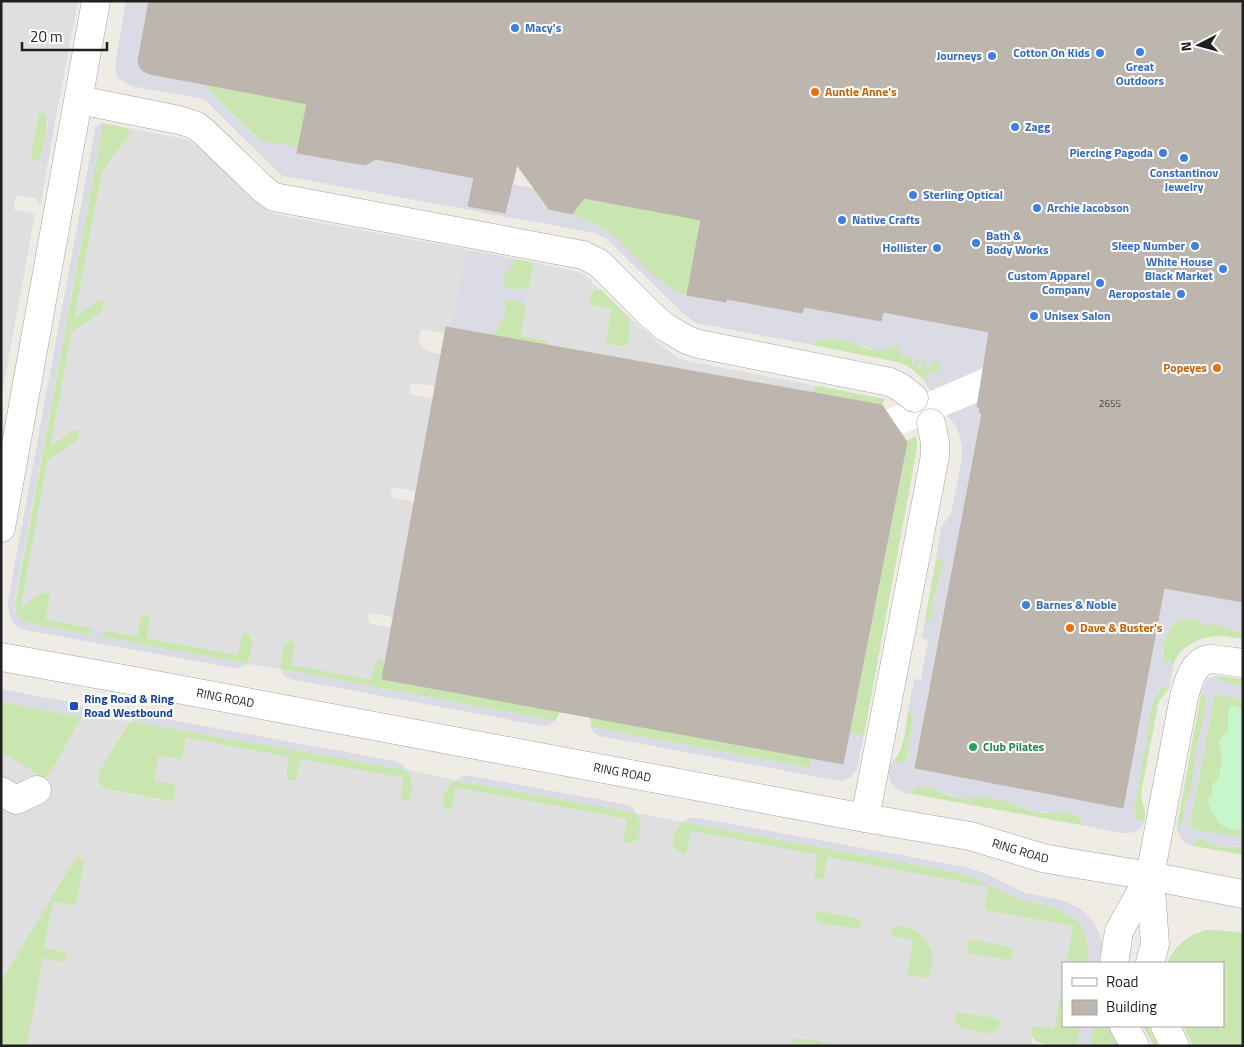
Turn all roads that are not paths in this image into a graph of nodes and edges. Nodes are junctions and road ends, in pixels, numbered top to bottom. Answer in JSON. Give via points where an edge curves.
{"nodes":[{"id":1,"x":96,"y":1,"type":"edge"},
{"id":2,"x":79,"y":100,"type":"junction"},
{"id":3,"x":914,"y":398,"type":"dead end"},
{"id":4,"x":931,"y":423,"type":"dead end"},
{"id":5,"x":1,"y":528,"type":"edge"},
{"id":6,"x":1,"y":657,"type":"edge"},
{"id":7,"x":1243,"y":663,"type":"edge"},
{"id":8,"x":1,"y":776,"type":"edge"},
{"id":9,"x":1,"y":791,"type":"edge"},
{"id":10,"x":865,"y":818,"type":"junction"},
{"id":11,"x":1150,"y":876,"type":"junction"},
{"id":12,"x":1243,"y":894,"type":"edge"},
{"id":13,"x":1114,"y":962,"type":"edge"},
{"id":14,"x":1150,"y":962,"type":"edge"},
{"id":15,"x":1125,"y":1027,"type":"edge"},
{"id":16,"x":1166,"y":1027,"type":"edge"},
{"id":17,"x":1136,"y":1046,"type":"edge"},
{"id":18,"x":1175,"y":1046,"type":"edge"}],
"edges":[{"from":1,"to":2,"type":"lane"},
{"from":2,"to":3,"type":"lane","via":[[195,125],[274,197],[584,255],[600,263],[651,315],[687,340],[890,382]]},
{"from":2,"to":5,"type":"lane"},
{"from":4,"to":10,"type":"lane","via":[[935,456]]},
{"from":6,"to":10,"type":"lane","name":"RING ROAD"},
{"from":7,"to":11,"type":"lane","via":[[1206,659],[1190,677]]},
{"from":8,"to":9,"type":"lane","via":[[24,790],[37,790],[16,800]]},
{"from":10,"to":11,"type":"lane","name":"RING ROAD","via":[[970,836],[1043,858]]},
{"from":11,"to":12,"type":"lane","name":"RING ROAD"},
{"from":11,"to":13,"type":"lane","via":[[1120,931]]},
{"from":11,"to":14,"type":"lane","via":[[1155,944]]},
{"from":15,"to":17,"type":"lane"},
{"from":16,"to":18,"type":"lane"}]}
